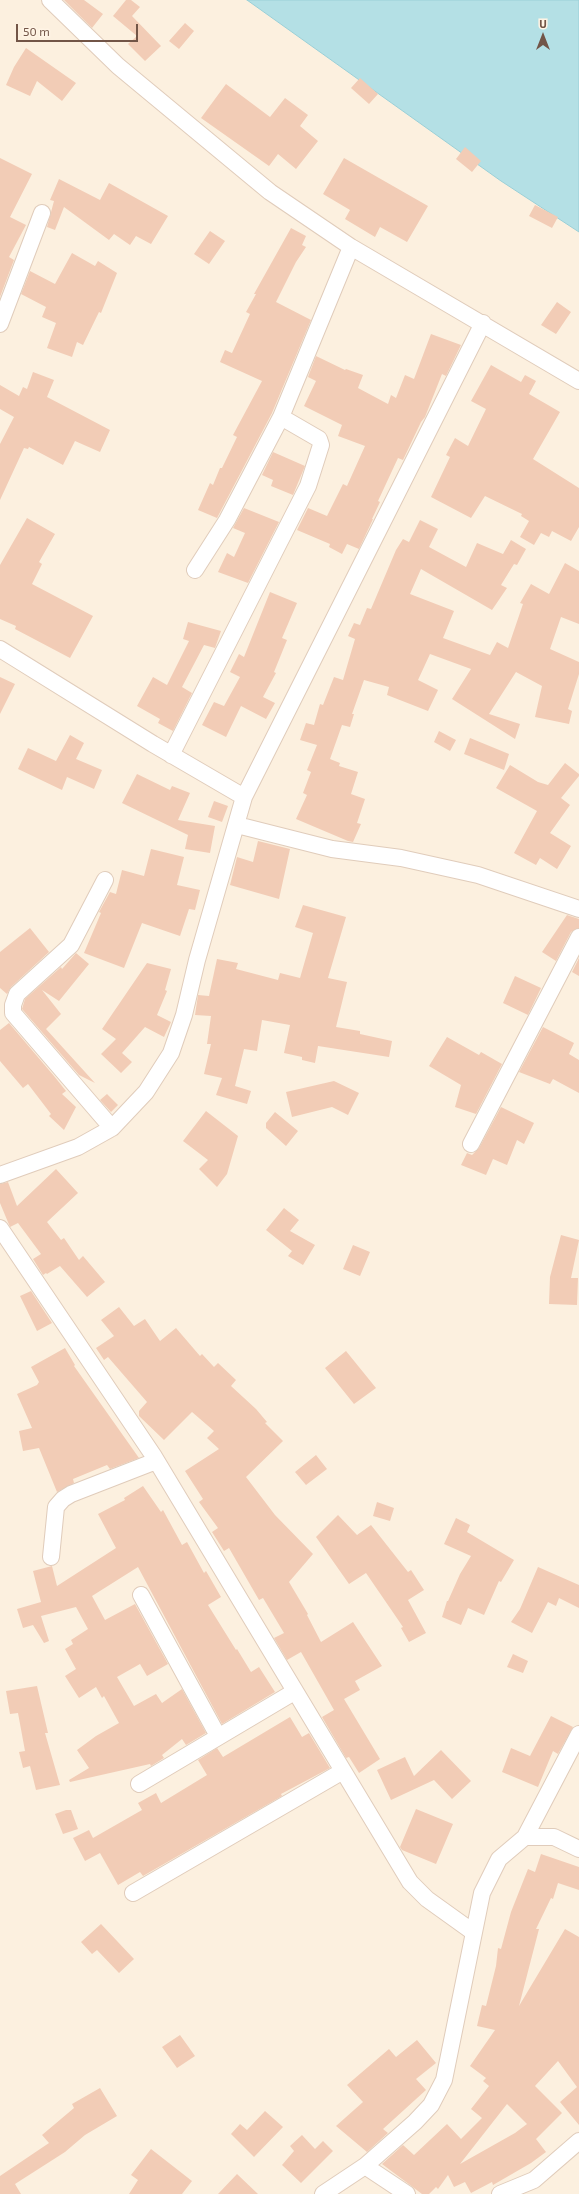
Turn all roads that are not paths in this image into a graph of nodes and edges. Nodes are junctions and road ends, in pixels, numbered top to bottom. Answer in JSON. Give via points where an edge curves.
{"nodes":[{"id":1,"x":50,"y":0,"type":"edge"},
{"id":2,"x":42,"y":213,"type":"dead end"},
{"id":3,"x":351,"y":246,"type":"junction"},
{"id":4,"x":483,"y":323,"type":"junction"},
{"id":5,"x":0,"y":324,"type":"edge"},
{"id":6,"x":579,"y":381,"type":"edge"},
{"id":7,"x":281,"y":417,"type":"junction"},
{"id":8,"x":195,"y":570,"type":"dead end"},
{"id":9,"x":0,"y":649,"type":"edge"},
{"id":10,"x":171,"y":755,"type":"junction"},
{"id":11,"x":244,"y":797,"type":"junction"},
{"id":12,"x":237,"y":825,"type":"junction"},
{"id":13,"x":105,"y":880,"type":"dead end"},
{"id":14,"x":579,"y":909,"type":"edge"},
{"id":15,"x":579,"y":937,"type":"edge"},
{"id":16,"x":112,"y":1128,"type":"junction"},
{"id":17,"x":471,"y":1144,"type":"dead end"},
{"id":18,"x":0,"y":1175,"type":"edge"},
{"id":19,"x":0,"y":1228,"type":"edge"},
{"id":20,"x":156,"y":1461,"type":"junction"},
{"id":21,"x":51,"y":1557,"type":"dead end"},
{"id":22,"x":141,"y":1595,"type":"dead end"},
{"id":23,"x":294,"y":1692,"type":"junction"},
{"id":24,"x":579,"y":1734,"type":"edge"},
{"id":25,"x":218,"y":1736,"type":"junction"},
{"id":26,"x":343,"y":1771,"type":"junction"},
{"id":27,"x":139,"y":1784,"type":"dead end"},
{"id":28,"x":525,"y":1837,"type":"junction"},
{"id":29,"x":579,"y":1848,"type":"edge"},
{"id":30,"x":133,"y":1894,"type":"dead end"},
{"id":31,"x":473,"y":1932,"type":"junction"},
{"id":32,"x":579,"y":2141,"type":"edge"},
{"id":33,"x":365,"y":2166,"type":"junction"},
{"id":34,"x":323,"y":2194,"type":"edge"},
{"id":35,"x":407,"y":2194,"type":"edge"},
{"id":36,"x":500,"y":2194,"type":"edge"}],
"edges":[{"from":1,"to":3,"type":"street","via":[[118,66],[270,192]]},
{"from":2,"to":5,"type":"street"},
{"from":3,"to":4,"type":"street"},
{"from":3,"to":7,"type":"street"},
{"from":4,"to":6,"type":"street"},
{"from":4,"to":11,"type":"street"},
{"from":7,"to":8,"type":"street","via":[[226,520]]},
{"from":7,"to":10,"type":"street","via":[[319,439],[321,445],[312,473],[290,524]]},
{"from":9,"to":10,"type":"street"},
{"from":10,"to":11,"type":"street"},
{"from":11,"to":12,"type":"street"},
{"from":12,"to":14,"type":"street","via":[[332,849],[401,858],[478,875]]},
{"from":12,"to":16,"type":"street","via":[[171,1053],[146,1092]]},
{"from":13,"to":16,"type":"street","via":[[71,945],[17,994],[13,1013]]},
{"from":15,"to":17,"type":"street"},
{"from":16,"to":18,"type":"street","via":[[78,1147]]},
{"from":19,"to":20,"type":"street"},
{"from":20,"to":21,"type":"street","via":[[63,1499],[56,1507]]},
{"from":20,"to":23,"type":"street"},
{"from":22,"to":25,"type":"street"},
{"from":23,"to":25,"type":"street"},
{"from":23,"to":26,"type":"street"},
{"from":24,"to":28,"type":"street"},
{"from":25,"to":27,"type":"street"},
{"from":26,"to":30,"type":"street"},
{"from":26,"to":31,"type":"street","via":[[410,1882],[427,1899]]},
{"from":28,"to":29,"type":"street","via":[[554,1838]]},
{"from":28,"to":31,"type":"street","via":[[500,1859],[482,1893]]},
{"from":31,"to":33,"type":"street","via":[[444,2080],[431,2105]]},
{"from":32,"to":36,"type":"street","via":[[534,2180]]},
{"from":33,"to":34,"type":"street"},
{"from":33,"to":35,"type":"street"}]}
